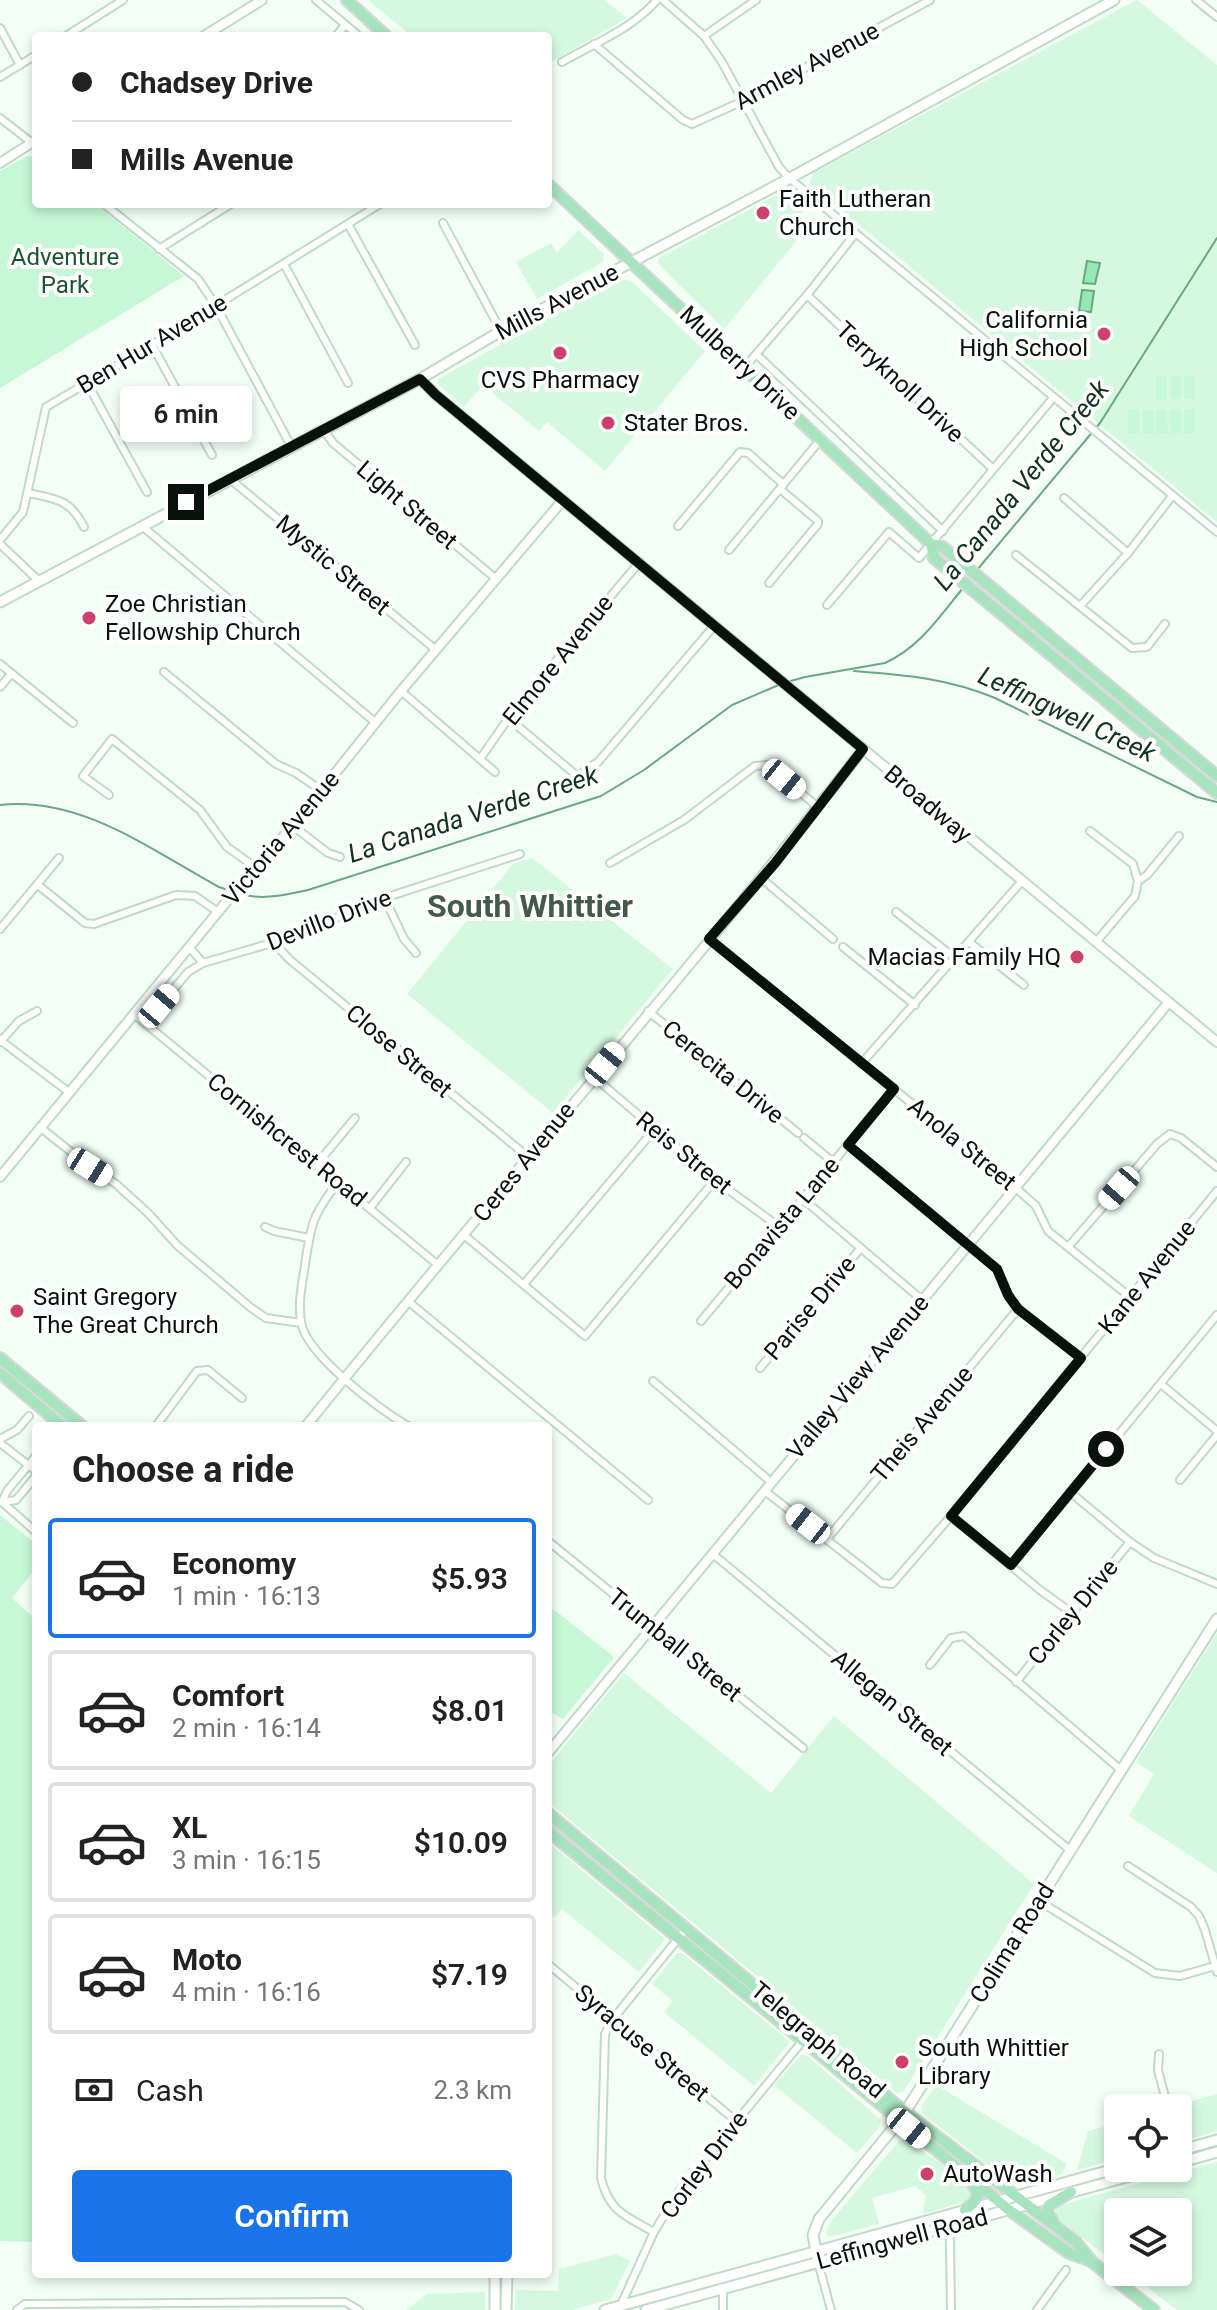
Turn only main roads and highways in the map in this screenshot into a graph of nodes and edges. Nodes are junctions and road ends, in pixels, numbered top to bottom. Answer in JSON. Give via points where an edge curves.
{"nodes":[{"id":1,"x":347,"y":0,"type":"edge"},
{"id":2,"x":1114,"y":0,"type":"edge"},
{"id":3,"x":382,"y":32,"type":"edge"},
{"id":4,"x":552,"y":188,"type":"edge"},
{"id":5,"x":630,"y":263,"type":"junction"},
{"id":6,"x":931,"y":544,"type":"junction"},
{"id":7,"x":0,"y":602,"type":"edge"},
{"id":8,"x":1110,"y":705,"type":"junction"},
{"id":9,"x":1163,"y":731,"type":"junction"},
{"id":10,"x":1217,"y":776,"type":"edge"},
{"id":11,"x":1217,"y":793,"type":"edge"},
{"id":12,"x":0,"y":1358,"type":"edge"},
{"id":13,"x":0,"y":1373,"type":"edge"},
{"id":14,"x":62,"y":1422,"type":"edge"},
{"id":15,"x":62,"y":1422,"type":"edge"},
{"id":16,"x":1217,"y":1619,"type":"edge"},
{"id":17,"x":552,"y":1817,"type":"edge"},
{"id":18,"x":552,"y":1834,"type":"edge"},
{"id":19,"x":682,"y":1934,"type":"junction"},
{"id":20,"x":903,"y":2116,"type":"junction"},
{"id":21,"x":1217,"y":2140,"type":"edge"},
{"id":22,"x":1192,"y":2146,"type":"edge"},
{"id":23,"x":1217,"y":2152,"type":"edge"},
{"id":24,"x":1192,"y":2159,"type":"edge"},
{"id":25,"x":961,"y":2171,"type":"junction"},
{"id":26,"x":1104,"y":2172,"type":"edge"},
{"id":27,"x":1108,"y":2182,"type":"edge"},
{"id":28,"x":1071,"y":2192,"type":"junction"},
{"id":29,"x":1016,"y":2196,"type":"junction"},
{"id":30,"x":999,"y":2201,"type":"junction"},
{"id":31,"x":1028,"y":2204,"type":"junction"},
{"id":32,"x":965,"y":2210,"type":"junction"},
{"id":33,"x":1009,"y":2210,"type":"junction"},
{"id":34,"x":1068,"y":2236,"type":"junction"},
{"id":35,"x":817,"y":2257,"type":"junction"},
{"id":36,"x":1092,"y":2262,"type":"junction"},
{"id":37,"x":495,"y":2278,"type":"edge"},
{"id":38,"x":507,"y":2278,"type":"edge"},
{"id":39,"x":619,"y":2308,"type":"edge"},
{"id":40,"x":495,"y":2310,"type":"edge"},
{"id":41,"x":506,"y":2310,"type":"edge"},
{"id":42,"x":605,"y":2310,"type":"edge"},
{"id":43,"x":646,"y":2310,"type":"edge"},
{"id":44,"x":1154,"y":2310,"type":"edge"}],
"edges":[{"from":1,"to":3,"type":"main road"},
{"from":2,"to":5,"type":"main road","name":"Mills Avenue"},
{"from":4,"to":5,"type":"main road","name":"Mulberry Drive"},
{"from":5,"to":6,"type":"main road","name":"Mulberry Drive"},
{"from":5,"to":7,"type":"main road","name":"Mills Avenue"},
{"from":6,"to":8,"type":"main road","name":"Mulberry Drive","via":[[934,558]]},
{"from":6,"to":9,"type":"main road","name":"Mulberry Drive","via":[[943,547]]},
{"from":8,"to":9,"type":"main road","via":[[1150,731]]},
{"from":8,"to":11,"type":"main road","name":"Mulberry Drive"},
{"from":9,"to":10,"type":"main road","name":"Mulberry Drive"},
{"from":12,"to":14,"type":"main road"},
{"from":13,"to":15,"type":"main road"},
{"from":16,"to":20,"type":"main road","name":"Colima Road"},
{"from":17,"to":19,"type":"main road","name":"Telegraph Road"},
{"from":18,"to":19,"type":"main road","name":"Telegraph Road"},
{"from":19,"to":20,"type":"main road","name":"Telegraph Road"},
{"from":20,"to":25,"type":"main road","name":"Telegraph Road"},
{"from":20,"to":29,"type":"main road","name":"Telegraph Road"},
{"from":20,"to":35,"type":"main road","name":"Colima Road","via":[[819,2219],[813,2235]]},
{"from":21,"to":22,"type":"main road"},
{"from":23,"to":24,"type":"main road"},
{"from":25,"to":30,"type":"main road","name":"Telegraph Road"},
{"from":25,"to":32,"type":"main road","via":[[978,2192]]},
{"from":26,"to":29,"type":"main road","name":"Leffingwell Road"},
{"from":27,"to":28,"type":"main road","name":"Leffingwell Road"},
{"from":28,"to":31,"type":"main road","name":"Leffingwell Road"},
{"from":28,"to":34,"type":"main road","via":[[1047,2209],[1048,2217]]},
{"from":29,"to":30,"type":"main road","name":"Leffingwell Road"},
{"from":29,"to":31,"type":"main road","name":"Telegraph Road"},
{"from":30,"to":32,"type":"main road","name":"Leffingwell Road"},
{"from":30,"to":33,"type":"main road","name":"Telegraph Road"},
{"from":31,"to":33,"type":"main road","name":"Leffingwell Road"},
{"from":31,"to":34,"type":"main road","name":"Telegraph Road"},
{"from":32,"to":35,"type":"main road","name":"Leffingwell Road"},
{"from":33,"to":35,"type":"main road","name":"Leffingwell Road"},
{"from":33,"to":36,"type":"main road","name":"Telegraph Road","via":[[1069,2253]]},
{"from":34,"to":36,"type":"main road","name":"Telegraph Road"},
{"from":35,"to":39,"type":"main road","name":"Leffingwell Road","via":[[723,2277]]},
{"from":35,"to":43,"type":"main road","name":"Leffingwell Road"},
{"from":36,"to":44,"type":"main road","name":"Telegraph Road"},
{"from":37,"to":40,"type":"main road"},
{"from":38,"to":41,"type":"main road"},
{"from":39,"to":42,"type":"main road","name":"Leffingwell Road"}]}
